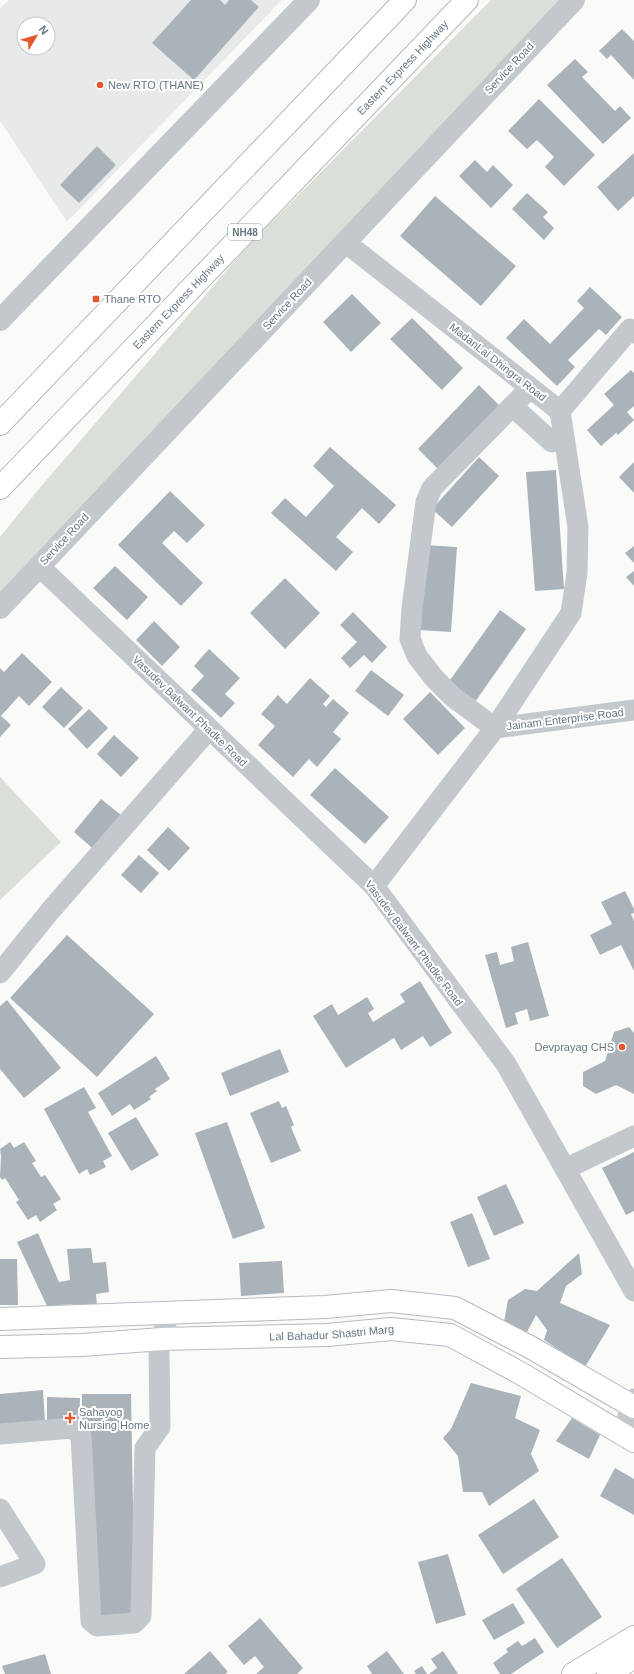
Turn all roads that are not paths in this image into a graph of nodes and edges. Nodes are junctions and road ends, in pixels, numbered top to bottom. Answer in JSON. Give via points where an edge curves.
{"nodes":[{"id":1,"x":309,"y":0,"type":"edge"},
{"id":2,"x":405,"y":0,"type":"edge"},
{"id":3,"x":466,"y":0,"type":"edge"},
{"id":4,"x":574,"y":0,"type":"edge"},
{"id":5,"x":345,"y":242,"type":"junction"},
{"id":6,"x":0,"y":320,"type":"edge"},
{"id":7,"x":634,"y":333,"type":"edge"},
{"id":8,"x":530,"y":388,"type":"junction"},
{"id":9,"x":512,"y":406,"type":"junction"},
{"id":10,"x":560,"y":411,"type":"junction"},
{"id":11,"x":0,"y":424,"type":"edge"},
{"id":12,"x":552,"y":442,"type":"dead end"},
{"id":13,"x":23,"y":464,"type":"junction"},
{"id":14,"x":0,"y":488,"type":"edge"},
{"id":15,"x":0,"y":497,"type":"edge"},
{"id":16,"x":39,"y":566,"type":"junction"},
{"id":17,"x":0,"y":608,"type":"edge"},
{"id":18,"x":634,"y":710,"type":"edge"},
{"id":19,"x":495,"y":728,"type":"junction"},
{"id":20,"x":209,"y":729,"type":"junction"},
{"id":21,"x":374,"y":886,"type":"junction"},
{"id":22,"x":0,"y":973,"type":"edge"},
{"id":23,"x":634,"y":1136,"type":"edge"},
{"id":24,"x":565,"y":1169,"type":"junction"},
{"id":25,"x":634,"y":1291,"type":"edge"},
{"id":26,"x":169,"y":1312,"type":"junction"},
{"id":27,"x":0,"y":1319,"type":"edge"},
{"id":28,"x":162,"y":1339,"type":"junction"},
{"id":29,"x":0,"y":1347,"type":"edge"},
{"id":30,"x":633,"y":1404,"type":"edge"},
{"id":31,"x":0,"y":1434,"type":"edge"},
{"id":32,"x":628,"y":1438,"type":"edge"},
{"id":33,"x":0,"y":1509,"type":"edge"},
{"id":34,"x":0,"y":1577,"type":"edge"},
{"id":35,"x":634,"y":1637,"type":"edge"},
{"id":36,"x":634,"y":1657,"type":"edge"},
{"id":37,"x":573,"y":1674,"type":"edge"},
{"id":38,"x":608,"y":1674,"type":"edge"}],
"edges":[{"from":1,"to":6,"type":"street"},
{"from":2,"to":11,"type":"main road"},
{"from":3,"to":13,"type":"main road","name":"Eastern Express Highway","number":"NH48"},
{"from":4,"to":5,"type":"street","name":"Service Road"},
{"from":5,"to":8,"type":"street","name":"MadanLal Dhingra Road"},
{"from":5,"to":16,"type":"street","name":"Service Road"},
{"from":7,"to":10,"type":"street","via":[[630,329]]},
{"from":8,"to":9,"type":"street"},
{"from":8,"to":10,"type":"street","name":"MadanLal Dhingra Road"},
{"from":9,"to":12,"type":"street"},
{"from":9,"to":19,"type":"street","via":[[432,488],[426,502],[410,639],[417,656],[434,678],[453,697]]},
{"from":10,"to":19,"type":"street","via":[[578,526],[577,573],[571,613]]},
{"from":13,"to":14,"type":"main road","number":"NH48"},
{"from":13,"to":15,"type":"main road"},
{"from":16,"to":17,"type":"street","name":"Service Road"},
{"from":16,"to":20,"type":"street","name":"Vasudev Balwant Phadke Road"},
{"from":18,"to":19,"type":"street","name":"Jainam Enterprise Road"},
{"from":19,"to":21,"type":"street"},
{"from":20,"to":21,"type":"street","name":"Vasudev Balwant Phadke Road"},
{"from":20,"to":22,"type":"street","via":[[50,911]]},
{"from":21,"to":24,"type":"street","name":"Vasudev Balwant Phadke Road","via":[[506,1064]]},
{"from":23,"to":24,"type":"street"},
{"from":24,"to":25,"type":"street","name":"Vasudev Balwant Phadke Road"},
{"from":26,"to":27,"type":"main road"},
{"from":26,"to":28,"type":"street"},
{"from":26,"to":30,"type":"main road","via":[[326,1307],[391,1301],[455,1308]]},
{"from":28,"to":29,"type":"main road","name":"Lal Bahadur Shastri Marg","via":[[82,1345]]},
{"from":28,"to":31,"type":"street","via":[[159,1350],[160,1427],[145,1448],[141,1616],[134,1623],[97,1626],[90,1621],[81,1436],[72,1428]]},
{"from":28,"to":32,"type":"main road","name":"Lal Bahadur Shastri Marg","via":[[327,1335],[391,1330],[450,1335],[520,1372]]},
{"from":30,"to":32,"type":"street"},
{"from":33,"to":34,"type":"street","via":[[35,1564]]},
{"from":35,"to":37,"type":"main road"},
{"from":36,"to":38,"type":"main road"}]}
